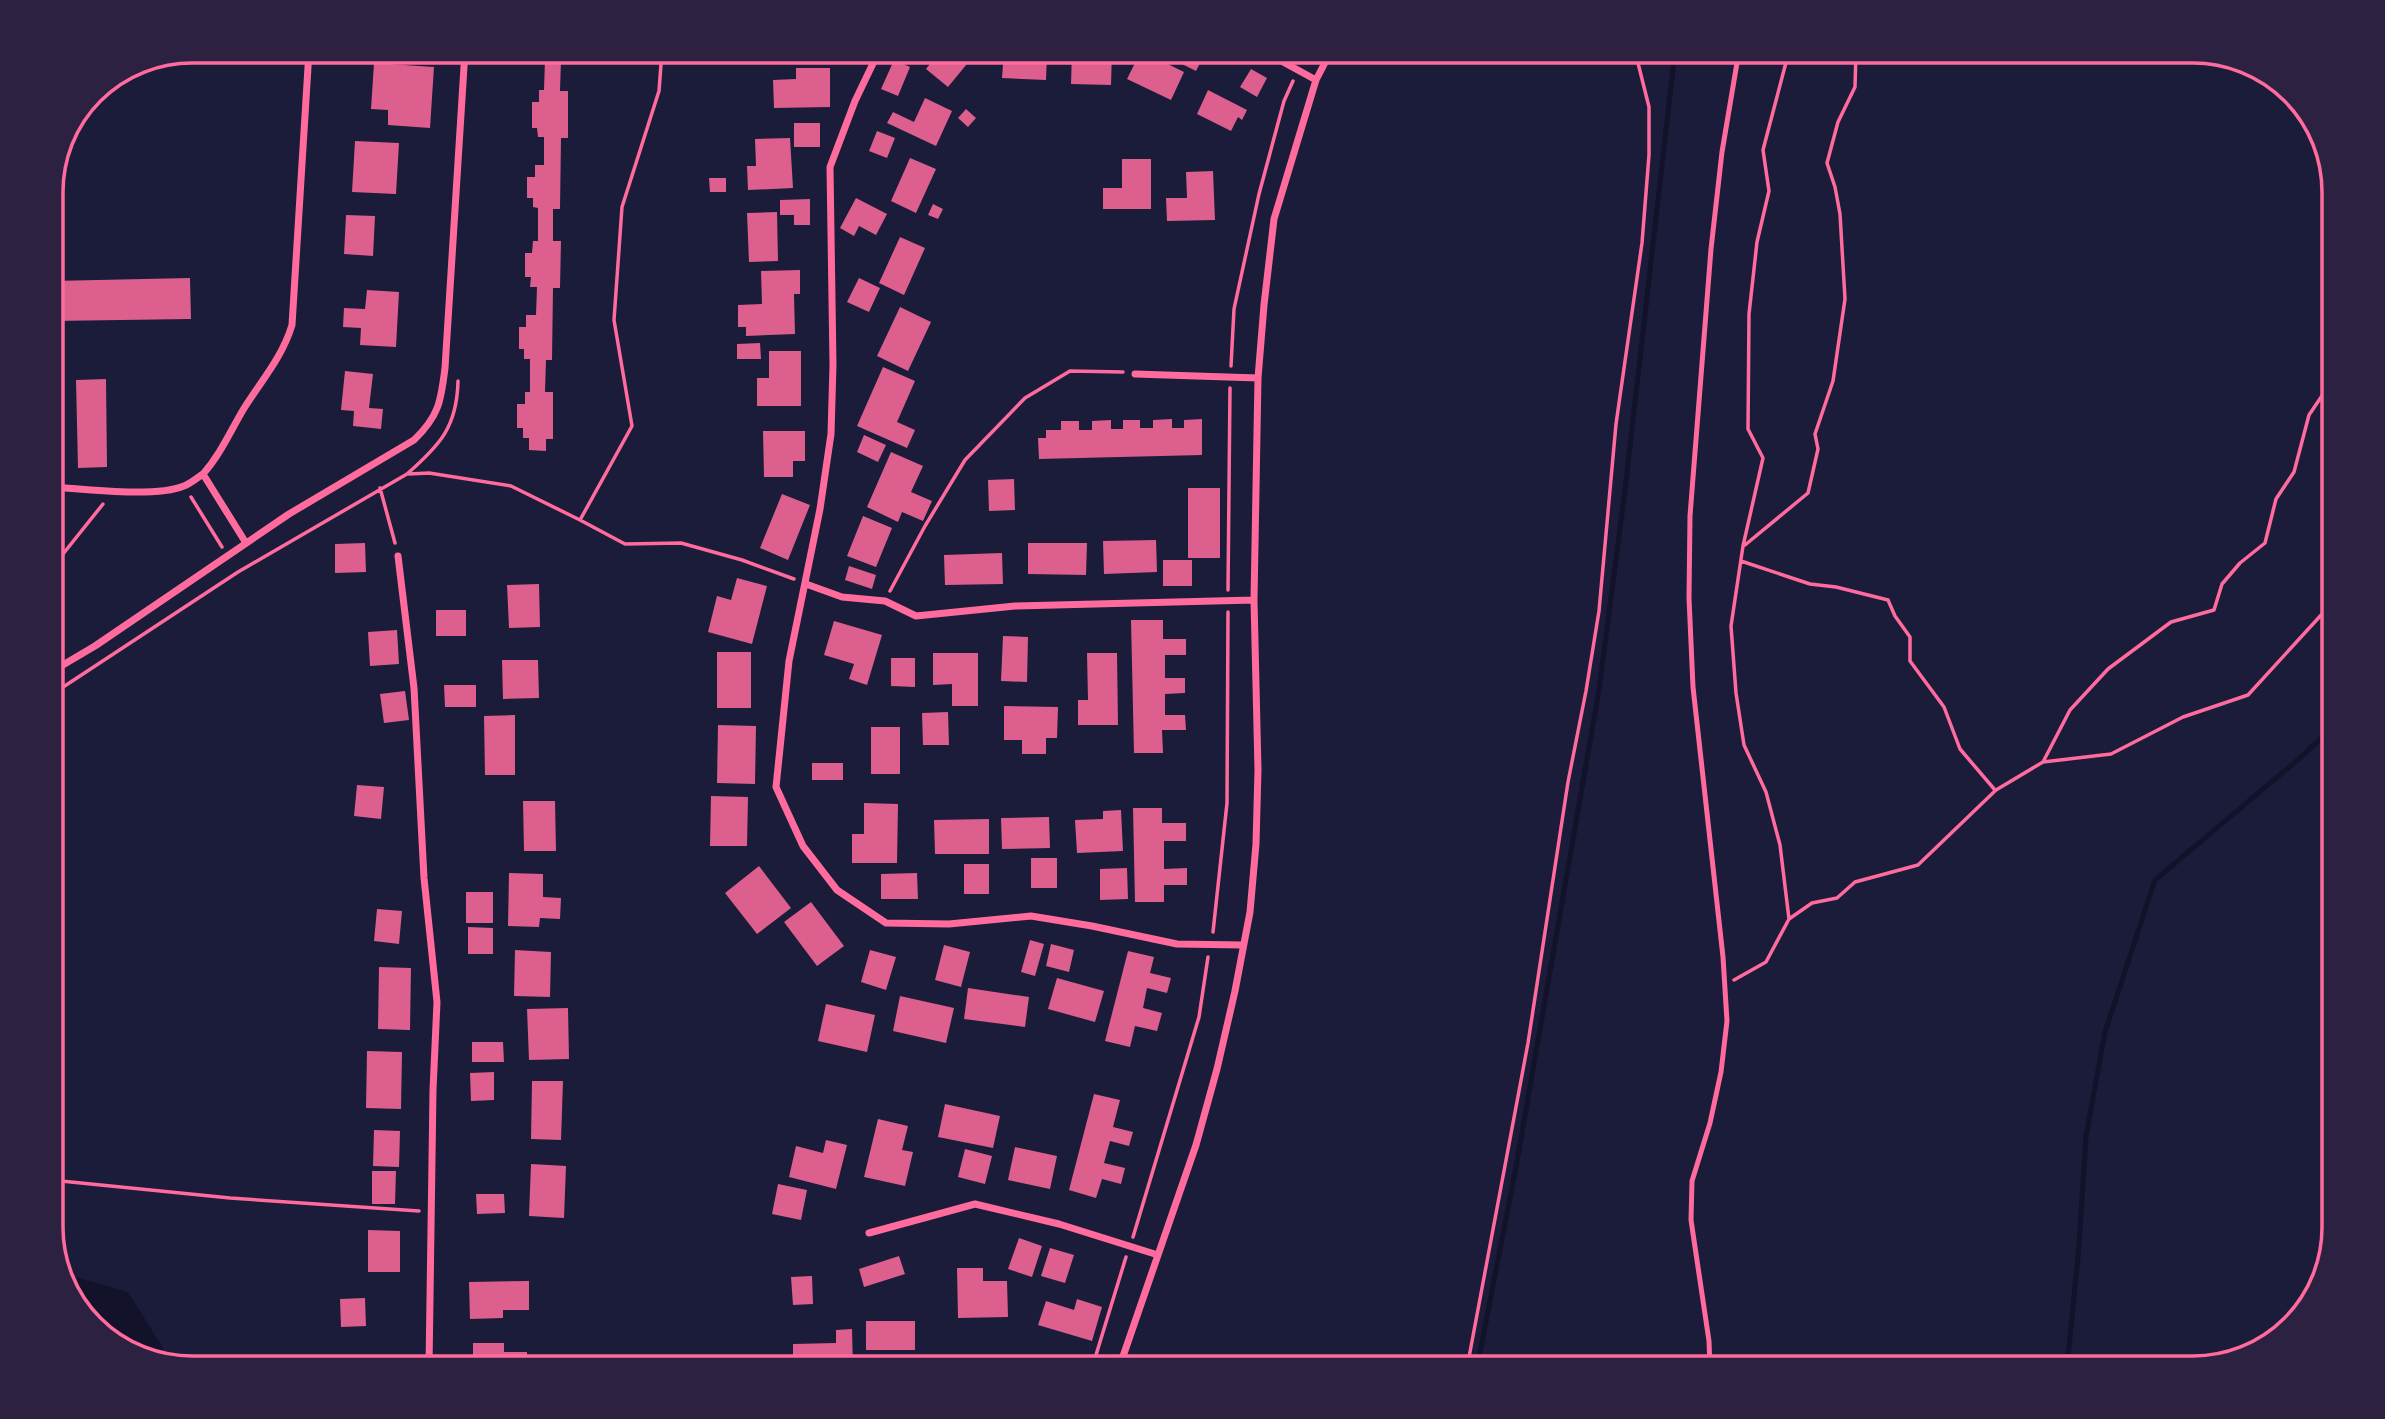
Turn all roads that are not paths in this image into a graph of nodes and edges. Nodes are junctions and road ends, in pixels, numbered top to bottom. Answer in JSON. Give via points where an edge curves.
{"nodes":[{"id":1,"x":308,"y":63,"type":"edge"},
{"id":2,"x":464,"y":63,"type":"edge"},
{"id":3,"x":873,"y":63,"type":"edge"},
{"id":4,"x":1285,"y":63,"type":"edge"},
{"id":5,"x":1325,"y":63,"type":"edge"},
{"id":6,"x":1738,"y":63,"type":"edge"},
{"id":7,"x":1316,"y":80,"type":"junction"},
{"id":8,"x":1135,"y":374,"type":"road end"},
{"id":9,"x":1258,"y":377,"type":"junction"},
{"id":10,"x":203,"y":474,"type":"junction"},
{"id":11,"x":63,"y":488,"type":"edge"},
{"id":12,"x":246,"y":543,"type":"junction"},
{"id":13,"x":398,"y":556,"type":"road end"},
{"id":14,"x":806,"y":584,"type":"junction"},
{"id":15,"x":1254,"y":600,"type":"junction"},
{"id":16,"x":63,"y":665,"type":"edge"},
{"id":17,"x":1243,"y":945,"type":"junction"},
{"id":18,"x":869,"y":1233,"type":"dead end"},
{"id":19,"x":1158,"y":1255,"type":"junction"},
{"id":20,"x":429,"y":1356,"type":"edge"},
{"id":21,"x":1123,"y":1356,"type":"edge"},
{"id":22,"x":1710,"y":1356,"type":"edge"}],
"edges":[{"from":1,"to":10,"type":"street","via":[[292,325],[279,359]]},
{"from":2,"to":12,"type":"street","via":[[440,405],[414,440]]},
{"from":3,"to":14,"type":"street","via":[[830,167],[831,434]]},
{"from":4,"to":7,"type":"street"},
{"from":5,"to":7,"type":"street"},
{"from":6,"to":22,"type":"lane","via":[[1711,249],[1690,516],[1693,687],[1727,1021],[1710,1124],[1692,1181],[1691,1220]]},
{"from":7,"to":9,"type":"street","via":[[1274,219]]},
{"from":8,"to":9,"type":"street"},
{"from":9,"to":15,"type":"street"},
{"from":10,"to":11,"type":"street","via":[[184,486],[163,491]]},
{"from":10,"to":12,"type":"street"},
{"from":12,"to":16,"type":"street"},
{"from":13,"to":20,"type":"street","via":[[414,688],[424,878],[437,1002]]},
{"from":14,"to":15,"type":"street","via":[[842,597],[885,601],[916,616],[1015,606]]},
{"from":14,"to":17,"type":"street","via":[[789,661],[776,787],[803,846],[837,890],[886,923],[949,925],[1031,916],[1177,944]]},
{"from":15,"to":17,"type":"street","via":[[1256,844]]},
{"from":17,"to":19,"type":"street","via":[[1217,1069]]},
{"from":18,"to":19,"type":"street","via":[[975,1204]]},
{"from":19,"to":21,"type":"street"}]}
